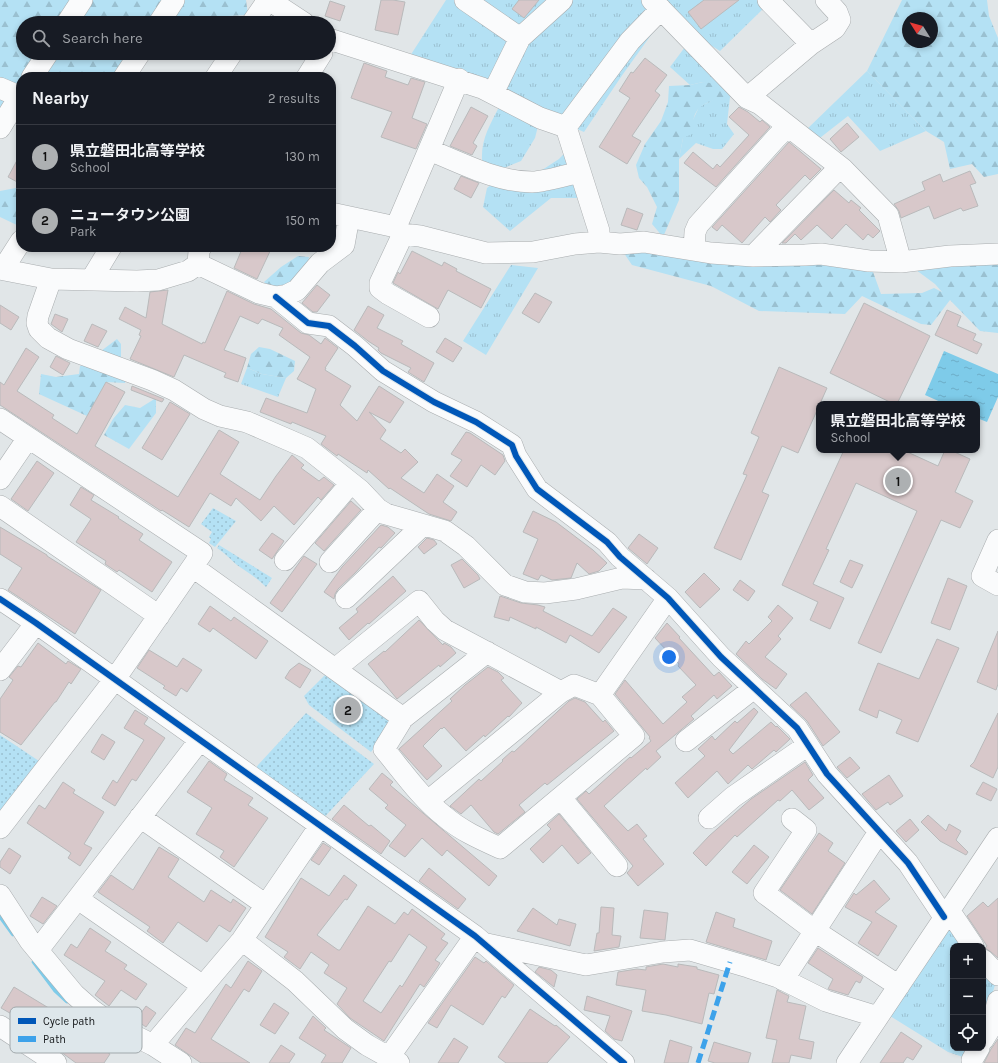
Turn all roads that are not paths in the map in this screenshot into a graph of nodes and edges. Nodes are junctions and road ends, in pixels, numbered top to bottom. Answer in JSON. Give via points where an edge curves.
{"nodes":[{"id":1,"x":82,"y":0,"type":"edge"},
{"id":2,"x":174,"y":0,"type":"edge"},
{"id":3,"x":269,"y":0,"type":"edge"},
{"id":4,"x":465,"y":0,"type":"edge"},
{"id":5,"x":562,"y":0,"type":"edge"},
{"id":6,"x":768,"y":0,"type":"edge"},
{"id":7,"x":826,"y":0,"type":"edge"},
{"id":8,"x":657,"y":4,"type":"edge"},
{"id":9,"x":72,"y":16,"type":"edge"},
{"id":10,"x":164,"y":16,"type":"edge"},
{"id":11,"x":257,"y":16,"type":"edge"},
{"id":12,"x":293,"y":16,"type":"edge"},
{"id":13,"x":520,"y":38,"type":"junction"},
{"id":14,"x":811,"y":44,"type":"junction"},
{"id":15,"x":336,"y":45,"type":"edge"},
{"id":16,"x":43,"y":60,"type":"edge"},
{"id":17,"x":135,"y":60,"type":"edge"},
{"id":18,"x":227,"y":60,"type":"edge"},
{"id":19,"x":318,"y":60,"type":"edge"},
{"id":20,"x":35,"y":72,"type":"edge"},
{"id":21,"x":127,"y":72,"type":"edge"},
{"id":22,"x":219,"y":72,"type":"edge"},
{"id":23,"x":310,"y":72,"type":"edge"},
{"id":24,"x":458,"y":79,"type":"junction"},
{"id":25,"x":0,"y":88,"type":"edge"},
{"id":26,"x":493,"y":93,"type":"junction"},
{"id":27,"x":16,"y":94,"type":"edge"},
{"id":28,"x":747,"y":98,"type":"junction"},
{"id":29,"x":16,"y":104,"type":"edge"},
{"id":30,"x":788,"y":126,"type":"junction"},
{"id":31,"x":566,"y":127,"type":"junction"},
{"id":32,"x":0,"y":128,"type":"edge"},
{"id":33,"x":429,"y":150,"type":"junction"},
{"id":34,"x":840,"y":166,"type":"junction"},
{"id":35,"x":580,"y":172,"type":"junction"},
{"id":36,"x":340,"y":215,"type":"edge"},
{"id":37,"x":399,"y":230,"type":"junction"},
{"id":38,"x":599,"y":242,"type":"junction"},
{"id":39,"x":16,"y":248,"type":"edge"},
{"id":40,"x":694,"y":250,"type":"junction"},
{"id":41,"x":336,"y":251,"type":"edge"},
{"id":42,"x":107,"y":252,"type":"edge"},
{"id":43,"x":335,"y":252,"type":"edge"},
{"id":44,"x":998,"y":254,"type":"edge"},
{"id":45,"x":200,"y":256,"type":"edge"},
{"id":46,"x":753,"y":256,"type":"junction"},
{"id":47,"x":901,"y":262,"type":"junction"},
{"id":48,"x":1,"y":269,"type":"edge"},
{"id":49,"x":51,"y":279,"type":"junction"},
{"id":50,"x":91,"y":280,"type":"junction"},
{"id":51,"x":276,"y":297,"type":"junction"},
{"id":52,"x":429,"y":317,"type":"dead end"},
{"id":53,"x":0,"y":419,"type":"edge"},
{"id":54,"x":28,"y":438,"type":"junction"},
{"id":55,"x":0,"y":480,"type":"edge"},
{"id":56,"x":351,"y":483,"type":"junction"},
{"id":57,"x":0,"y":506,"type":"edge"},
{"id":58,"x":378,"y":509,"type":"junction"},
{"id":59,"x":423,"y":525,"type":"junction"},
{"id":60,"x":998,"y":540,"type":"edge"},
{"id":61,"x":285,"y":560,"type":"dead end"},
{"id":62,"x":330,"y":562,"type":"dead end"},
{"id":63,"x":193,"y":567,"type":"junction"},
{"id":64,"x":646,"y":579,"type":"junction"},
{"id":65,"x":998,"y":584,"type":"edge"},
{"id":66,"x":346,"y":598,"type":"dead end"},
{"id":67,"x":668,"y":598,"type":"junction"},
{"id":68,"x":0,"y":599,"type":"edge"},
{"id":69,"x":159,"y":616,"type":"junction"},
{"id":70,"x":36,"y":623,"type":"junction"},
{"id":71,"x":486,"y":652,"type":"junction"},
{"id":72,"x":335,"y":669,"type":"junction"},
{"id":73,"x":0,"y":670,"type":"edge"},
{"id":74,"x":115,"y":680,"type":"junction"},
{"id":75,"x":754,"y":688,"type":"junction"},
{"id":76,"x":561,"y":692,"type":"junction"},
{"id":77,"x":600,"y":695,"type":"junction"},
{"id":78,"x":403,"y":718,"type":"junction"},
{"id":79,"x":200,"y":740,"type":"junction"},
{"id":80,"x":686,"y":741,"type":"dead end"},
{"id":81,"x":808,"y":745,"type":"junction"},
{"id":82,"x":560,"y":798,"type":"junction"},
{"id":83,"x":428,"y":801,"type":"junction"},
{"id":84,"x":140,"y":817,"type":"junction"},
{"id":85,"x":709,"y":818,"type":"dead end"},
{"id":86,"x":792,"y":819,"type":"dead end"},
{"id":87,"x":320,"y":826,"type":"junction"},
{"id":88,"x":0,"y":828,"type":"edge"},
{"id":89,"x":879,"y":832,"type":"junction"},
{"id":90,"x":998,"y":838,"type":"edge"},
{"id":91,"x":617,"y":866,"type":"dead end"},
{"id":92,"x":0,"y":895,"type":"edge"},
{"id":93,"x":78,"y":899,"type":"junction"},
{"id":94,"x":266,"y":905,"type":"junction"},
{"id":95,"x":947,"y":914,"type":"junction"},
{"id":96,"x":815,"y":931,"type":"junction"},
{"id":97,"x":242,"y":940,"type":"junction"},
{"id":98,"x":480,"y":940,"type":"junction"},
{"id":99,"x":971,"y":943,"type":"edge"},
{"id":100,"x":38,"y":950,"type":"junction"},
{"id":101,"x":986,"y":963,"type":"edge"},
{"id":102,"x":998,"y":975,"type":"edge"},
{"id":103,"x":783,"y":980,"type":"junction"},
{"id":104,"x":203,"y":986,"type":"junction"},
{"id":105,"x":899,"y":986,"type":"junction"},
{"id":106,"x":998,"y":1001,"type":"edge"},
{"id":107,"x":89,"y":1007,"type":"edge"},
{"id":108,"x":878,"y":1017,"type":"junction"},
{"id":109,"x":0,"y":1026,"type":"edge"},
{"id":110,"x":10,"y":1033,"type":"edge"},
{"id":111,"x":986,"y":1035,"type":"edge"},
{"id":112,"x":142,"y":1040,"type":"edge"},
{"id":113,"x":153,"y":1045,"type":"junction"},
{"id":114,"x":41,"y":1053,"type":"edge"},
{"id":115,"x":394,"y":1060,"type":"edge"},
{"id":116,"x":56,"y":1063,"type":"edge"},
{"id":117,"x":181,"y":1063,"type":"edge"},
{"id":118,"x":624,"y":1063,"type":"edge"},
{"id":119,"x":847,"y":1063,"type":"edge"}],
"edges":[{"from":1,"to":9,"type":"street"},
{"from":2,"to":10,"type":"street"},
{"from":3,"to":11,"type":"street"},
{"from":3,"to":12,"type":"street"},
{"from":4,"to":13,"type":"street"},
{"from":5,"to":13,"type":"street"},
{"from":6,"to":14,"type":"street"},
{"from":7,"to":14,"type":"street","via":[[837,12],[840,20],[835,28]]},
{"from":8,"to":28,"type":"street"},
{"from":8,"to":31,"type":"street"},
{"from":13,"to":26,"type":"street"},
{"from":14,"to":28,"type":"street"},
{"from":15,"to":24,"type":"street"},
{"from":16,"to":20,"type":"street"},
{"from":17,"to":21,"type":"street"},
{"from":18,"to":22,"type":"street"},
{"from":19,"to":23,"type":"street"},
{"from":24,"to":26,"type":"street"},
{"from":24,"to":33,"type":"street"},
{"from":25,"to":27,"type":"street"},
{"from":26,"to":31,"type":"street","via":[[540,118]]},
{"from":28,"to":30,"type":"street","via":[[760,104]]},
{"from":29,"to":32,"type":"street"},
{"from":30,"to":34,"type":"street"},
{"from":30,"to":40,"type":"street","via":[[698,225]]},
{"from":31,"to":35,"type":"street"},
{"from":33,"to":35,"type":"street","via":[[486,174],[510,180],[533,182]]},
{"from":33,"to":37,"type":"street"},
{"from":34,"to":46,"type":"street"},
{"from":34,"to":47,"type":"street","via":[[888,215]]},
{"from":35,"to":38,"type":"street","via":[[599,231]]},
{"from":36,"to":37,"type":"street","via":[[380,222]]},
{"from":36,"to":41,"type":"street","via":[[344,245]]},
{"from":37,"to":38,"type":"street","via":[[486,253],[533,252]]},
{"from":37,"to":52,"type":"street","via":[[380,288]]},
{"from":38,"to":40,"type":"street","via":[[644,242]]},
{"from":39,"to":48,"type":"street"},
{"from":40,"to":46,"type":"street"},
{"from":42,"to":50,"type":"street"},
{"from":43,"to":51,"type":"street","via":[[320,263],[297,290]]},
{"from":44,"to":47,"type":"street"},
{"from":45,"to":50,"type":"street","via":[[188,271],[158,280]]},
{"from":45,"to":51,"type":"street","via":[[252,290]]},
{"from":46,"to":47,"type":"street","via":[[821,254],[869,261]]},
{"from":48,"to":49,"type":"street"},
{"from":49,"to":50,"type":"street"},
{"from":49,"to":56,"type":"street","via":[[37,323],[48,338],[68,349],[152,380],[220,416],[247,422],[307,448]]},
{"from":51,"to":64,"type":"street","via":[[308,323],[329,326],[383,371],[434,402],[476,422],[512,445],[537,489],[607,542]]},
{"from":53,"to":54,"type":"street"},
{"from":54,"to":55,"type":"street"},
{"from":54,"to":63,"type":"street","via":[[202,554]]},
{"from":56,"to":58,"type":"street"},
{"from":56,"to":61,"type":"street"},
{"from":57,"to":69,"type":"street"},
{"from":58,"to":59,"type":"street","via":[[386,514]]},
{"from":58,"to":62,"type":"street"},
{"from":59,"to":64,"type":"street","via":[[445,531],[466,546],[505,585],[525,592],[545,593],[576,589],[622,578]]},
{"from":59,"to":66,"type":"street"},
{"from":60,"to":65,"type":"street","via":[[982,576]]},
{"from":63,"to":69,"type":"street"},
{"from":63,"to":72,"type":"street"},
{"from":64,"to":67,"type":"street"},
{"from":67,"to":75,"type":"street","via":[[721,657]]},
{"from":67,"to":77,"type":"street"},
{"from":68,"to":70,"type":"street"},
{"from":69,"to":74,"type":"street"},
{"from":70,"to":73,"type":"street"},
{"from":70,"to":74,"type":"street"},
{"from":71,"to":72,"type":"street","via":[[445,630],[419,601]]},
{"from":71,"to":76,"type":"street"},
{"from":71,"to":78,"type":"street"},
{"from":72,"to":78,"type":"street"},
{"from":74,"to":79,"type":"street"},
{"from":74,"to":88,"type":"street"},
{"from":75,"to":80,"type":"street"},
{"from":75,"to":81,"type":"street","via":[[797,728]]},
{"from":76,"to":77,"type":"street","via":[[574,685]]},
{"from":76,"to":83,"type":"street"},
{"from":77,"to":82,"type":"street","via":[[634,736]]},
{"from":78,"to":83,"type":"street","via":[[384,749]]},
{"from":79,"to":84,"type":"street"},
{"from":79,"to":87,"type":"street"},
{"from":81,"to":85,"type":"street","via":[[733,797]]},
{"from":81,"to":89,"type":"street","via":[[827,774]]},
{"from":82,"to":83,"type":"street","via":[[500,848],[465,831],[444,817]]},
{"from":82,"to":91,"type":"street"},
{"from":84,"to":93,"type":"street"},
{"from":84,"to":94,"type":"street"},
{"from":86,"to":96,"type":"street","via":[[806,830],[764,893]]},
{"from":87,"to":94,"type":"street"},
{"from":87,"to":98,"type":"street"},
{"from":89,"to":95,"type":"street"},
{"from":89,"to":96,"type":"street"},
{"from":90,"to":95,"type":"street"},
{"from":92,"to":100,"type":"street"},
{"from":93,"to":100,"type":"street"},
{"from":93,"to":104,"type":"street"},
{"from":94,"to":97,"type":"street"},
{"from":95,"to":99,"type":"street"},
{"from":95,"to":105,"type":"street"},
{"from":96,"to":103,"type":"street"},
{"from":96,"to":105,"type":"street"},
{"from":97,"to":104,"type":"street"},
{"from":97,"to":115,"type":"street","via":[[295,981],[345,1029]]},
{"from":98,"to":103,"type":"street","via":[[586,965],[690,950]]},
{"from":98,"to":115,"type":"street"},
{"from":98,"to":118,"type":"street"},
{"from":100,"to":107,"type":"street","via":[[74,994]]},
{"from":101,"to":102,"type":"street"},
{"from":103,"to":108,"type":"street","via":[[826,1001]]},
{"from":104,"to":113,"type":"street"},
{"from":105,"to":108,"type":"street"},
{"from":106,"to":111,"type":"street","via":[[991,1027]]},
{"from":108,"to":119,"type":"street"},
{"from":109,"to":110,"type":"street"},
{"from":112,"to":113,"type":"street"},
{"from":113,"to":117,"type":"street"},
{"from":114,"to":116,"type":"street"}]}
